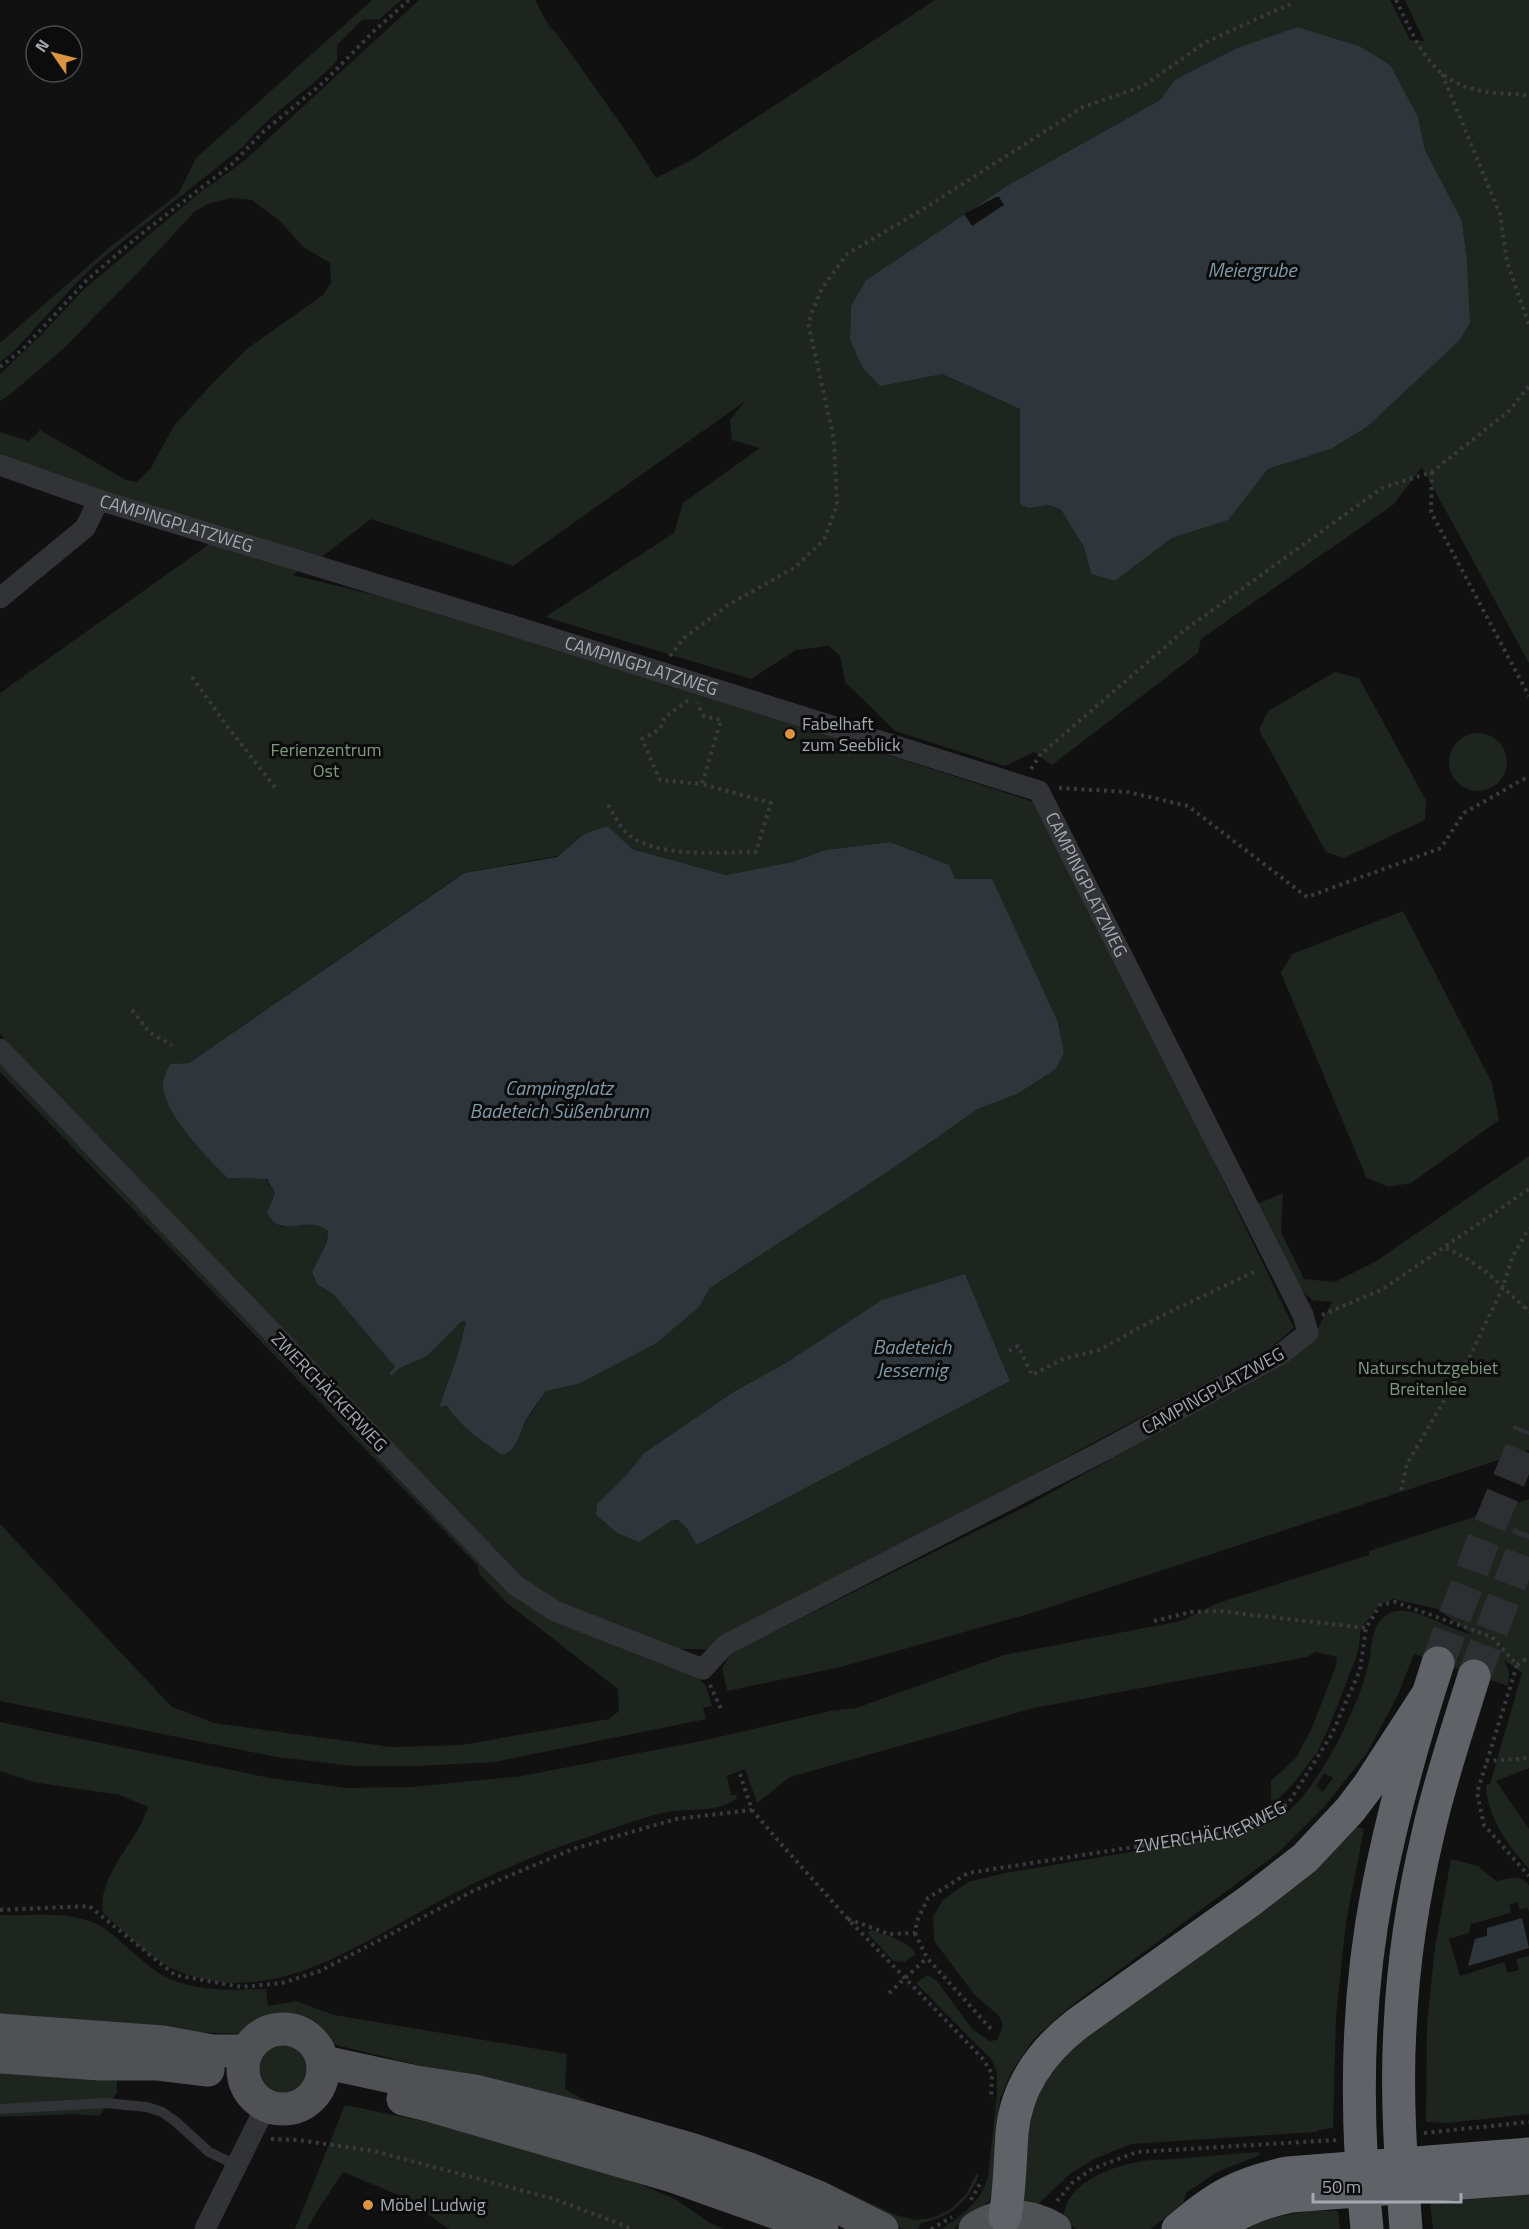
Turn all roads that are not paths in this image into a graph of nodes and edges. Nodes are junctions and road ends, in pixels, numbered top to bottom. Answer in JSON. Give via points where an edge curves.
{"nodes":[{"id":1,"x":0,"y":465,"type":"edge"},
{"id":2,"x":99,"y":500,"type":"junction"},
{"id":3,"x":0,"y":598,"type":"edge"},
{"id":4,"x":0,"y":1049,"type":"edge"},
{"id":5,"x":1438,"y":1664,"type":"tunnel mouth"},
{"id":6,"x":704,"y":1669,"type":"joint"},
{"id":7,"x":1474,"y":1676,"type":"tunnel mouth"},
{"id":8,"x":1428,"y":1694,"type":"junction"},
{"id":9,"x":0,"y":2030,"type":"edge"},
{"id":10,"x":0,"y":2057,"type":"edge"},
{"id":11,"x":245,"y":2063,"type":"junction"},
{"id":12,"x":322,"y":2074,"type":"junction"},
{"id":13,"x":266,"y":2106,"type":"junction"},
{"id":14,"x":0,"y":2109,"type":"edge"},
{"id":15,"x":1529,"y":2154,"type":"edge"},
{"id":16,"x":1427,"y":2160,"type":"junction"},
{"id":17,"x":236,"y":2166,"type":"junction"},
{"id":18,"x":1336,"y":2167,"type":"junction"},
{"id":19,"x":1529,"y":2178,"type":"edge"},
{"id":20,"x":966,"y":2216,"type":"edge"},
{"id":21,"x":1005,"y":2217,"type":"junction"},
{"id":22,"x":1050,"y":2226,"type":"edge"},
{"id":23,"x":205,"y":2229,"type":"edge"},
{"id":24,"x":822,"y":2229,"type":"edge"},
{"id":25,"x":882,"y":2229,"type":"edge"},
{"id":26,"x":1178,"y":2229,"type":"edge"},
{"id":27,"x":1215,"y":2229,"type":"edge"},
{"id":28,"x":1367,"y":2229,"type":"edge"},
{"id":29,"x":1406,"y":2229,"type":"edge"}],
"edges":[{"from":1,"to":2,"type":"street","name":"CAMPINGPLATZWEG"},
{"from":2,"to":3,"type":"street","via":[[85,528]]},
{"from":2,"to":6,"type":"street","name":"CAMPINGPLATZWEG","via":[[1039,791],[1276,1260],[1308,1333],[1281,1354],[1103,1451],[725,1645]]},
{"from":4,"to":6,"type":"street","name":"ZWERCHÄCKERWEG","via":[[515,1585],[555,1611]]},
{"from":5,"to":8,"type":"highway"},
{"from":7,"to":29,"type":"highway","via":[[1427,1835],[1406,1960],[1398,2103]]},
{"from":8,"to":21,"type":"highway","via":[[1369,1785],[1313,1851],[1077,2024],[1041,2057],[1016,2110],[1011,2188]]},
{"from":8,"to":28,"type":"highway","via":[[1390,1830],[1368,1956],[1359,2106]]},
{"from":9,"to":11,"type":"main road","via":[[163,2042],[212,2051]]},
{"from":10,"to":11,"type":"main road","via":[[100,2064]]},
{"from":11,"to":12,"type":"main road","via":[[255,2040],[277,2029],[290,2029],[312,2040],[319,2050]]},
{"from":11,"to":13,"type":"main road","via":[[251,2094]]},
{"from":12,"to":13,"type":"main road","via":[[314,2096],[304,2104],[278,2110]]},
{"from":12,"to":24,"type":"main road","via":[[344,2087],[428,2105],[584,2149]]},
{"from":12,"to":25,"type":"main road","via":[[476,2091],[590,2120],[747,2168]]},
{"from":13,"to":17,"type":"street"},
{"from":14,"to":17,"type":"lane","via":[[120,2103],[147,2107],[169,2116],[209,2152]]},
{"from":15,"to":16,"type":"highway"},
{"from":16,"to":18,"type":"highway"},
{"from":16,"to":19,"type":"highway"},
{"from":17,"to":23,"type":"street"},
{"from":18,"to":26,"type":"highway","via":[[1288,2173],[1235,2188]]},
{"from":18,"to":27,"type":"highway","via":[[1291,2196],[1265,2201]]},
{"from":20,"to":21,"type":"main road","via":[[984,2223]]},
{"from":21,"to":22,"type":"main road","via":[[1026,2217]]}]}
